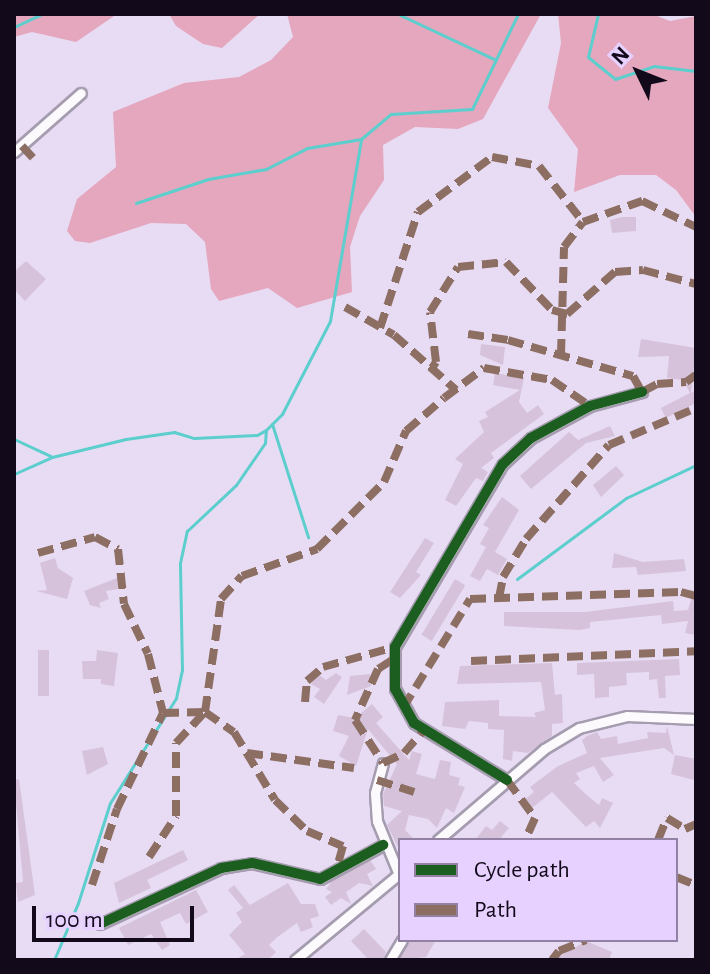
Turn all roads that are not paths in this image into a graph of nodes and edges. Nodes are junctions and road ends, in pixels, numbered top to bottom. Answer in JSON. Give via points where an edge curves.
{"nodes":[{"id":1,"x":81,"y":93,"type":"dead end"},
{"id":2,"x":14,"y":152,"type":"edge"},
{"id":3,"x":642,"y":392,"type":"dead end"},
{"id":4,"x":696,"y":719,"type":"edge"},
{"id":5,"x":383,"y":763,"type":"dead end"},
{"id":6,"x":507,"y":780,"type":"junction"},
{"id":7,"x":440,"y":838,"type":"edge"},
{"id":8,"x":383,"y":845,"type":"junction"},
{"id":9,"x":398,"y":873,"type":"edge"},
{"id":10,"x":398,"y":876,"type":"edge"},
{"id":11,"x":100,"y":924,"type":"dead end"},
{"id":12,"x":401,"y":942,"type":"edge"},
{"id":13,"x":295,"y":960,"type":"edge"},
{"id":14,"x":390,"y":960,"type":"edge"}],
"edges":[{"from":1,"to":2,"type":"street"},
{"from":3,"to":6,"type":"street","via":[[590,406],[531,438],[503,464],[395,647],[395,689],[414,723]]},
{"from":4,"to":6,"type":"street","via":[[627,716],[581,727]]},
{"from":5,"to":8,"type":"street","via":[[375,793]]},
{"from":6,"to":7,"type":"street"},
{"from":8,"to":9,"type":"street"},
{"from":8,"to":11,"type":"street","via":[[320,879],[252,863],[221,868]]},
{"from":10,"to":13,"type":"street"},
{"from":12,"to":14,"type":"street"}]}
